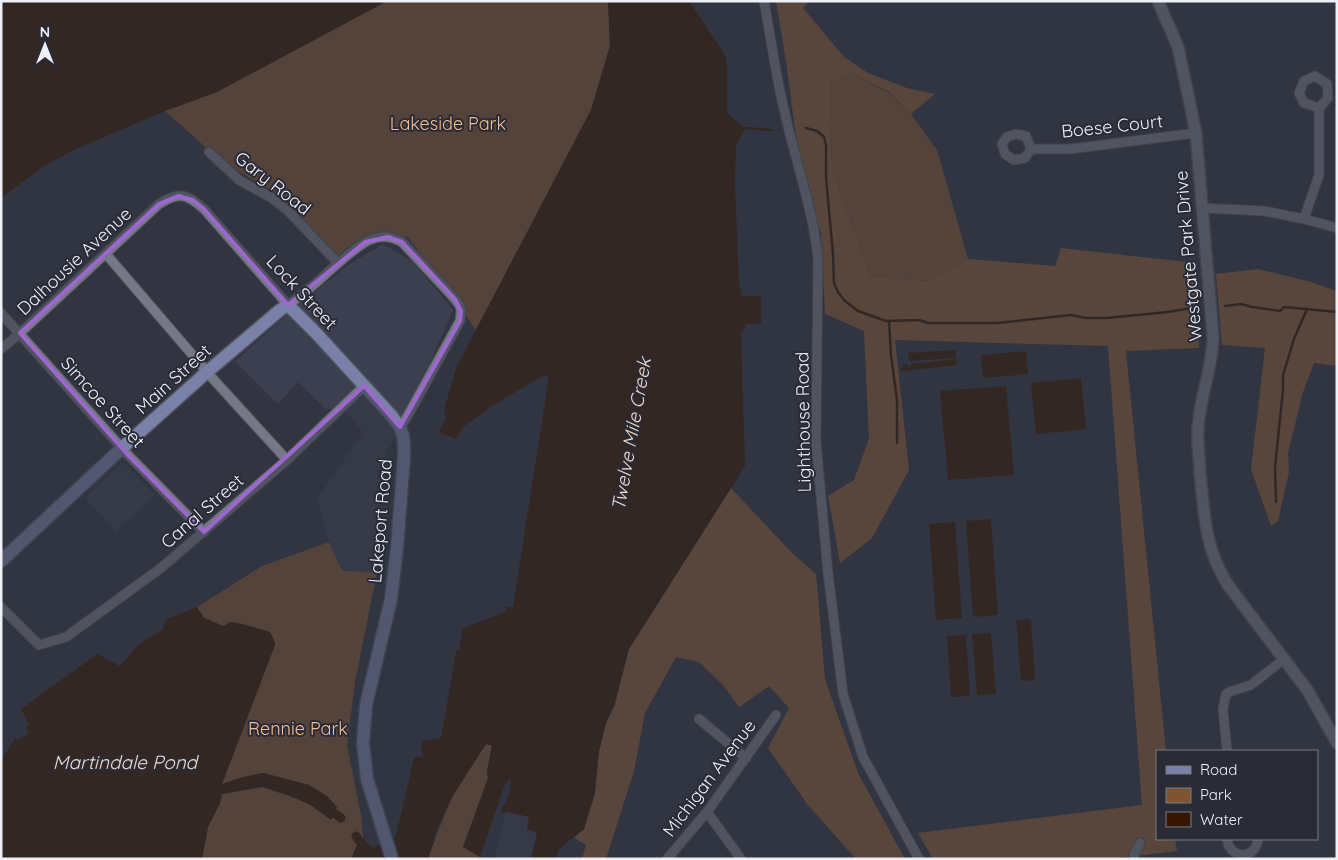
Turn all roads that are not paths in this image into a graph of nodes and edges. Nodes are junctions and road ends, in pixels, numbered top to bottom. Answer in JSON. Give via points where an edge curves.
{"nodes":[{"id":1,"x":764,"y":1,"type":"edge"},
{"id":2,"x":1158,"y":1,"type":"edge"},
{"id":3,"x":1319,"y":108,"type":"dead end"},
{"id":4,"x":1196,"y":133,"type":"junction"},
{"id":5,"x":1031,"y":149,"type":"dead end"},
{"id":6,"x":209,"y":152,"type":"dead end"},
{"id":7,"x":170,"y":197,"type":"joint"},
{"id":8,"x":1202,"y":208,"type":"junction"},
{"id":9,"x":1304,"y":219,"type":"junction"},
{"id":10,"x":1337,"y":228,"type":"edge"},
{"id":11,"x":106,"y":254,"type":"junction"},
{"id":12,"x":338,"y":263,"type":"junction"},
{"id":13,"x":288,"y":305,"type":"junction"},
{"id":14,"x":1,"y":313,"type":"edge"},
{"id":15,"x":20,"y":333,"type":"junction"},
{"id":16,"x":1,"y":349,"type":"edge"},
{"id":17,"x":207,"y":372,"type":"junction"},
{"id":18,"x":364,"y":386,"type":"junction"},
{"id":19,"x":400,"y":427,"type":"junction"},
{"id":20,"x":122,"y":448,"type":"junction"},
{"id":21,"x":287,"y":460,"type":"junction"},
{"id":22,"x":204,"y":532,"type":"junction"},
{"id":23,"x":1,"y":561,"type":"edge"},
{"id":24,"x":1,"y":607,"type":"edge"},
{"id":25,"x":1284,"y":660,"type":"junction"},
{"id":26,"x":776,"y":715,"type":"dead end"},
{"id":27,"x":699,"y":719,"type":"dead end"},
{"id":28,"x":1337,"y":743,"type":"edge"},
{"id":29,"x":1227,"y":750,"type":"edge"},
{"id":30,"x":746,"y":758,"type":"junction"},
{"id":31,"x":707,"y":812,"type":"junction"},
{"id":32,"x":1227,"y":840,"type":"edge"},
{"id":33,"x":1258,"y":840,"type":"edge"},
{"id":34,"x":1140,"y":844,"type":"dead end"},
{"id":35,"x":392,"y":859,"type":"edge"},
{"id":36,"x":667,"y":859,"type":"edge"},
{"id":37,"x":741,"y":859,"type":"edge"},
{"id":38,"x":919,"y":859,"type":"edge"},
{"id":39,"x":1134,"y":859,"type":"edge"}],
"edges":[{"from":1,"to":38,"type":"street","name":"Lighthouse Road","via":[[784,114],[816,238],[816,442],[843,694],[863,757]]},
{"from":2,"to":4,"type":"street","name":"Westgate Park Drive","via":[[1178,47]]},
{"from":3,"to":9,"type":"street","via":[[1319,175]]},
{"from":4,"to":5,"type":"street","name":"Boese Court","via":[[1070,148]]},
{"from":4,"to":8,"type":"street","name":"Westgate Park Drive"},
{"from":6,"to":12,"type":"street","name":"Gary Road","via":[[239,180],[288,210]]},
{"from":7,"to":11,"type":"street","name":"Dalhousie Avenue"},
{"from":7,"to":13,"type":"street","name":"Lock Street","via":[[186,196],[204,209]]},
{"from":8,"to":9,"type":"street","via":[[1264,211]]},
{"from":8,"to":25,"type":"street","name":"Westgate Park Drive","via":[[1213,349],[1198,420],[1204,520],[1221,574]]},
{"from":9,"to":10,"type":"street"},
{"from":11,"to":15,"type":"street","name":"Dalhousie Avenue"},
{"from":11,"to":17,"type":"street"},
{"from":12,"to":13,"type":"street","name":"Main Street"},
{"from":12,"to":19,"type":"street","name":"Main Street","via":[[365,242],[379,237],[397,240],[455,298],[462,310],[460,321]]},
{"from":13,"to":17,"type":"main road","name":"Main Street"},
{"from":13,"to":18,"type":"main road","name":"Lock Street"},
{"from":14,"to":15,"type":"street","name":"Simcoe Street"},
{"from":15,"to":16,"type":"street","name":"Dalhousie Avenue"},
{"from":15,"to":20,"type":"street","name":"Simcoe Street"},
{"from":17,"to":20,"type":"main road","name":"Main Street"},
{"from":17,"to":21,"type":"street"},
{"from":18,"to":19,"type":"main road","name":"Lock Street"},
{"from":18,"to":21,"type":"street","name":"Canal Street"},
{"from":19,"to":35,"type":"main road","name":"Lakeport Road","via":[[404,457],[397,548],[391,599],[366,705],[364,743],[367,779]]},
{"from":20,"to":22,"type":"street","name":"Simcoe Street"},
{"from":20,"to":23,"type":"main road","name":"Main Street"},
{"from":21,"to":22,"type":"street","name":"Canal Street"},
{"from":22,"to":24,"type":"street","name":"Canal Street","via":[[161,568],[66,636],[39,645]]},
{"from":25,"to":28,"type":"street","name":"Westgate Park Drive","via":[[1308,691]]},
{"from":25,"to":29,"type":"street","via":[[1251,685],[1226,694],[1223,709]]},
{"from":26,"to":30,"type":"street","name":"Michigan Avenue"},
{"from":27,"to":30,"type":"street"},
{"from":30,"to":31,"type":"street","name":"Michigan Avenue"},
{"from":31,"to":36,"type":"street","name":"Michigan Avenue"},
{"from":31,"to":37,"type":"street"},
{"from":32,"to":33,"type":"street","via":[[1230,849],[1243,855],[1253,851]]},
{"from":34,"to":39,"type":"street"}]}
